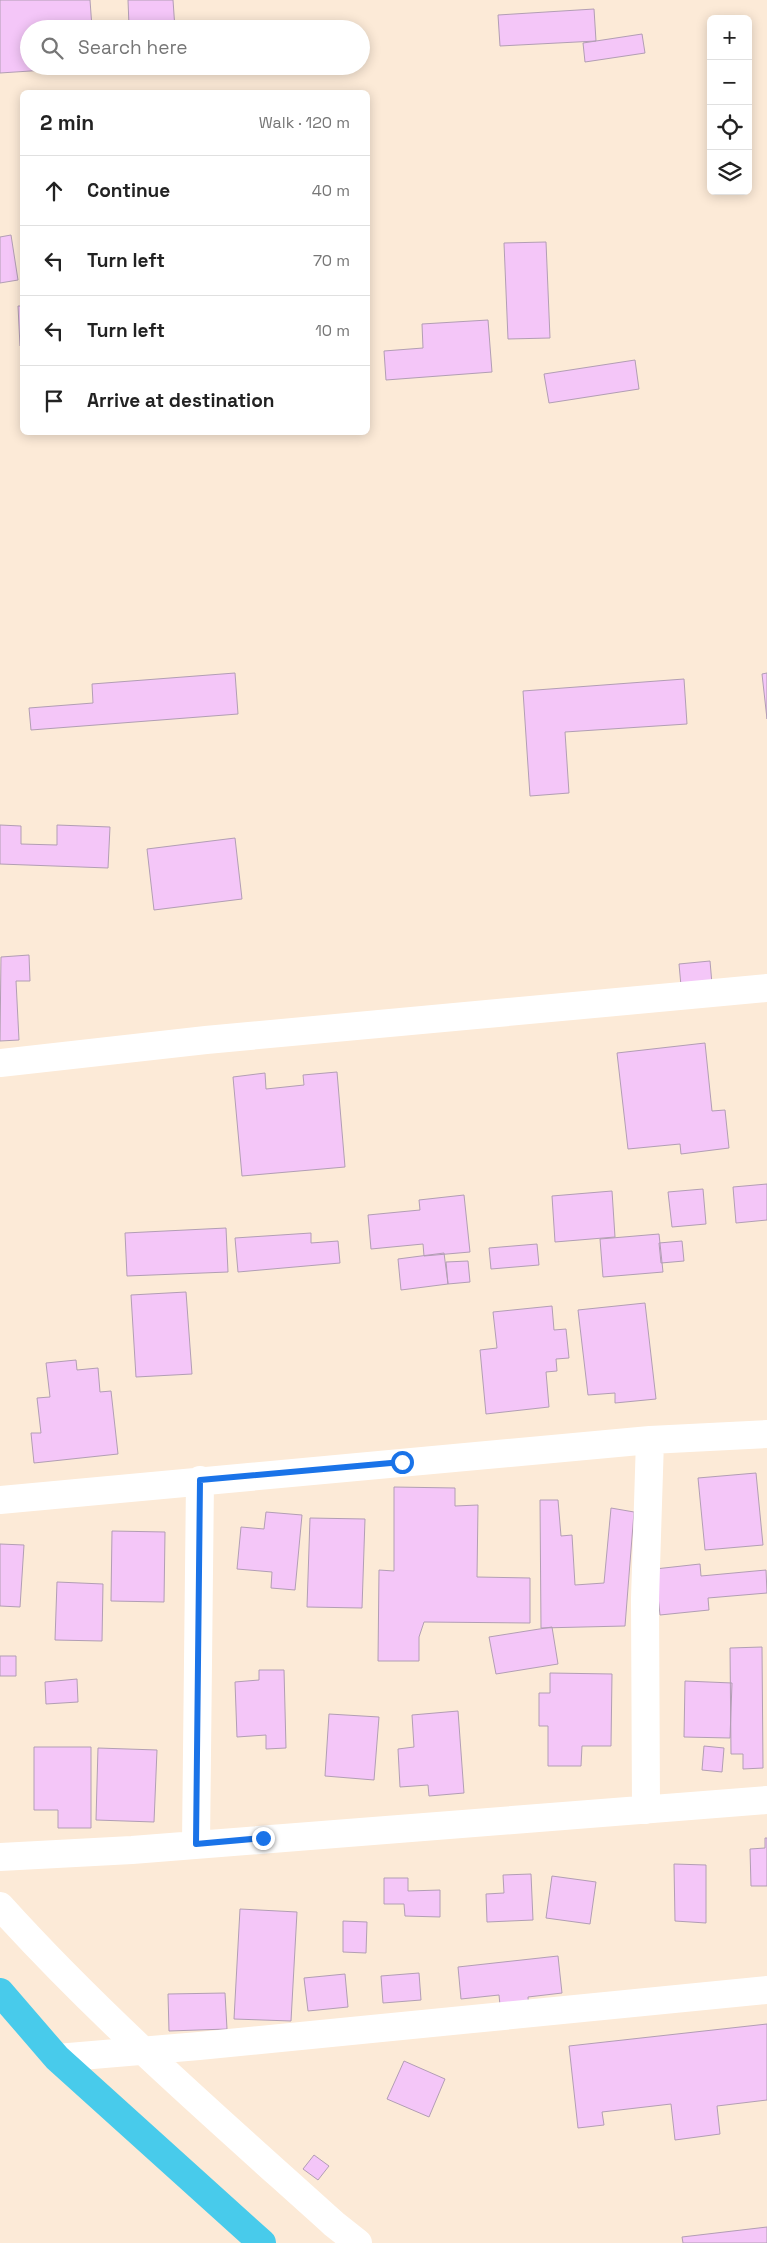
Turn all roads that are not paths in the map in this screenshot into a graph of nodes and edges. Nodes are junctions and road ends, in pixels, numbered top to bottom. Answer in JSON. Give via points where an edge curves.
{"nodes":[{"id":1,"x":767,"y":988,"type":"edge"},
{"id":2,"x":0,"y":1063,"type":"edge"},
{"id":3,"x":767,"y":1434,"type":"edge"},
{"id":4,"x":650,"y":1440,"type":"junction"},
{"id":5,"x":200,"y":1480,"type":"junction"},
{"id":6,"x":0,"y":1500,"type":"edge"},
{"id":7,"x":767,"y":1800,"type":"edge"},
{"id":8,"x":646,"y":1810,"type":"junction"},
{"id":9,"x":196,"y":1844,"type":"junction"},
{"id":10,"x":0,"y":1857,"type":"edge"},
{"id":11,"x":0,"y":1906,"type":"edge"},
{"id":12,"x":767,"y":1990,"type":"edge"},
{"id":13,"x":0,"y":1992,"type":"edge"},
{"id":14,"x":143,"y":2051,"type":"junction"},
{"id":15,"x":57,"y":2058,"type":"junction"},
{"id":16,"x":262,"y":2243,"type":"edge"},
{"id":17,"x":358,"y":2243,"type":"edge"}],
"edges":[{"from":1,"to":2,"type":"street","via":[[216,1039]]},
{"from":3,"to":4,"type":"street"},
{"from":4,"to":5,"type":"street"},
{"from":4,"to":8,"type":"street","via":[[645,1599]]},
{"from":5,"to":6,"type":"street"},
{"from":5,"to":9,"type":"street"},
{"from":7,"to":8,"type":"street"},
{"from":8,"to":9,"type":"street"},
{"from":9,"to":10,"type":"street"},
{"from":11,"to":14,"type":"street"},
{"from":12,"to":14,"type":"street"},
{"from":13,"to":15,"type":"highway"},
{"from":14,"to":15,"type":"street"},
{"from":14,"to":17,"type":"street"},
{"from":15,"to":16,"type":"highway"}]}
